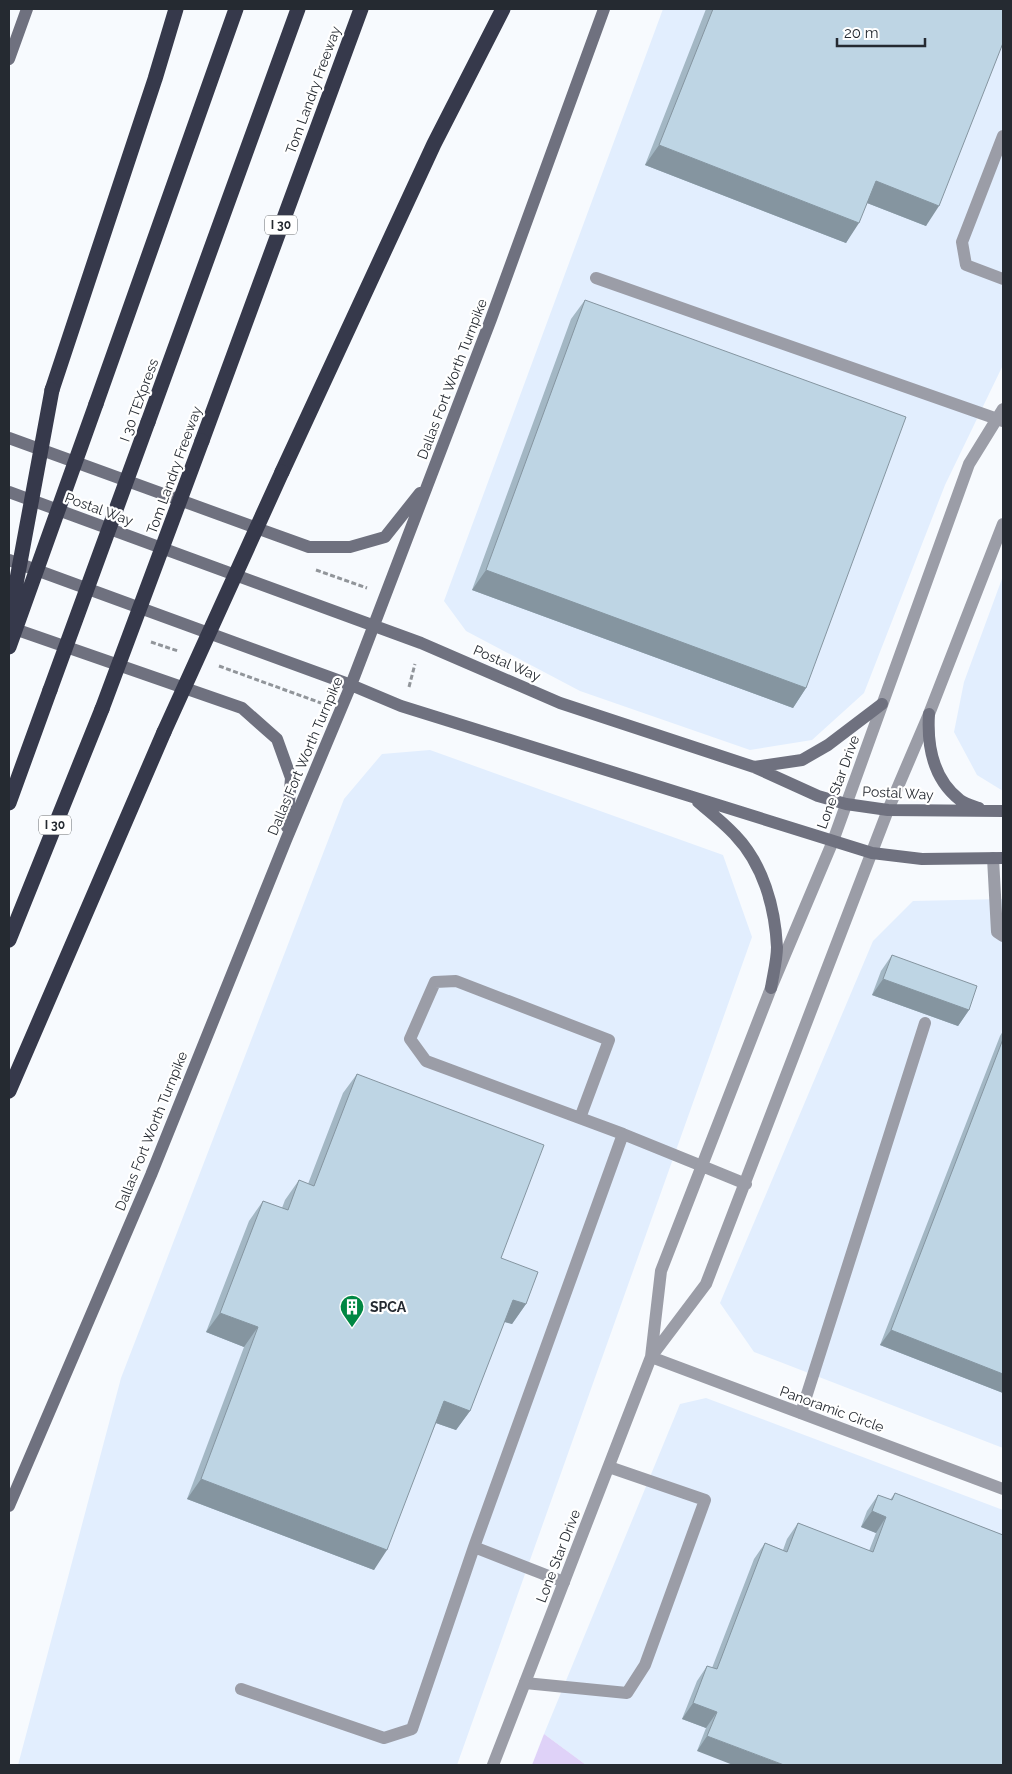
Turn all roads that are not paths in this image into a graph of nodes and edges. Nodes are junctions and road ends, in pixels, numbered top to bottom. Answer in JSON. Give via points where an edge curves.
{"nodes":[{"id":1,"x":27,"y":9,"type":"edge"},
{"id":2,"x":176,"y":9,"type":"edge"},
{"id":3,"x":236,"y":9,"type":"edge"},
{"id":4,"x":298,"y":9,"type":"edge"},
{"id":5,"x":361,"y":9,"type":"edge"},
{"id":6,"x":503,"y":9,"type":"edge"},
{"id":7,"x":604,"y":9,"type":"edge"},
{"id":8,"x":9,"y":58,"type":"edge"},
{"id":9,"x":1003,"y":136,"type":"edge"},
{"id":10,"x":596,"y":278,"type":"dead end"},
{"id":11,"x":1003,"y":278,"type":"edge"},
{"id":12,"x":1001,"y":417,"type":"edge"},
{"id":13,"x":9,"y":438,"type":"edge"},
{"id":14,"x":427,"y":485,"type":"junction"},
{"id":15,"x":9,"y":492,"type":"edge"},
{"id":16,"x":1003,"y":524,"type":"edge"},
{"id":17,"x":9,"y":560,"type":"edge"},
{"id":18,"x":9,"y":622,"type":"edge"},
{"id":19,"x":374,"y":625,"type":"junction"},
{"id":20,"x":9,"y":627,"type":"edge"},
{"id":21,"x":9,"y":647,"type":"edge"},
{"id":22,"x":351,"y":685,"type":"junction"},
{"id":23,"x":882,"y":704,"type":"junction"},
{"id":24,"x":929,"y":714,"type":"junction"},
{"id":25,"x":754,"y":767,"type":"junction"},
{"id":26,"x":694,"y":798,"type":"junction"},
{"id":27,"x":9,"y":803,"type":"edge"},
{"id":28,"x":846,"y":804,"type":"junction"},
{"id":29,"x":888,"y":810,"type":"junction"},
{"id":30,"x":986,"y":811,"type":"junction"},
{"id":31,"x":1003,"y":811,"type":"edge"},
{"id":32,"x":286,"y":840,"type":"junction"},
{"id":33,"x":833,"y":841,"type":"junction"},
{"id":34,"x":872,"y":853,"type":"junction"},
{"id":35,"x":998,"y":858,"type":"edge"},
{"id":36,"x":1003,"y":936,"type":"edge"},
{"id":37,"x":9,"y":940,"type":"edge"},
{"id":38,"x":771,"y":988,"type":"junction"},
{"id":39,"x":925,"y":1023,"type":"dead end"},
{"id":40,"x":9,"y":1091,"type":"edge"},
{"id":41,"x":580,"y":1118,"type":"junction"},
{"id":42,"x":623,"y":1134,"type":"junction"},
{"id":43,"x":702,"y":1166,"type":"junction"},
{"id":44,"x":746,"y":1184,"type":"junction"},
{"id":45,"x":651,"y":1357,"type":"junction"},
{"id":46,"x":801,"y":1413,"type":"junction"},
{"id":47,"x":609,"y":1467,"type":"junction"},
{"id":48,"x":1003,"y":1489,"type":"edge"},
{"id":49,"x":9,"y":1506,"type":"edge"},
{"id":50,"x":474,"y":1548,"type":"junction"},
{"id":51,"x":564,"y":1582,"type":"junction"},
{"id":52,"x":525,"y":1683,"type":"junction"},
{"id":53,"x":241,"y":1688,"type":"dead end"},
{"id":54,"x":493,"y":1765,"type":"edge"}],
"edges":[{"from":1,"to":8,"type":"street"},
{"from":2,"to":18,"type":"highway","bridge":true,"via":[[52,390]]},
{"from":3,"to":21,"type":"highway","bridge":true},
{"from":4,"to":27,"type":"highway","name":"I 30 TEXpress","bridge":true},
{"from":5,"to":37,"type":"highway","name":"Tom Landry Freeway","number":"I 30","bridge":true,"via":[[102,709]]},
{"from":6,"to":40,"type":"highway","bridge":true,"via":[[430,152],[282,472],[164,732]]},
{"from":7,"to":14,"type":"street","name":"Dallas Fort Worth Turnpike","via":[[495,310]]},
{"from":9,"to":11,"type":"street","via":[[962,242],[966,265]]},
{"from":10,"to":12,"type":"street"},
{"from":12,"to":23,"type":"street","name":"Lone Star Drive","via":[[968,464]]},
{"from":13,"to":14,"type":"street","via":[[309,547],[350,547],[385,537]]},
{"from":14,"to":19,"type":"street","name":"Dallas Fort Worth Turnpike"},
{"from":15,"to":19,"type":"street","name":"Postal Way"},
{"from":16,"to":24,"type":"street","name":"Lone Star Drive"},
{"from":17,"to":22,"type":"street"},
{"from":19,"to":22,"type":"street","name":"Dallas Fort Worth Turnpike"},
{"from":19,"to":25,"type":"street","name":"Postal Way","via":[[560,703]]},
{"from":20,"to":32,"type":"street","via":[[242,708],[277,738],[291,778]]},
{"from":22,"to":26,"type":"street","via":[[401,706]]},
{"from":22,"to":32,"type":"street","name":"Dallas Fort Worth Turnpike"},
{"from":23,"to":25,"type":"street","via":[[828,745],[802,760]]},
{"from":23,"to":28,"type":"street","name":"Lone Star Drive"},
{"from":24,"to":29,"type":"street","name":"Lone Star Drive"},
{"from":24,"to":30,"type":"street","via":[[928,736],[939,774],[962,802]]},
{"from":25,"to":28,"type":"street","name":"Postal Way","via":[[818,796]]},
{"from":26,"to":33,"type":"street"},
{"from":26,"to":38,"type":"street","via":[[735,835],[761,873],[772,906],[777,948]]},
{"from":28,"to":29,"type":"street","name":"Postal Way"},
{"from":28,"to":33,"type":"street","name":"Lone Star Drive"},
{"from":29,"to":30,"type":"street","name":"Postal Way"},
{"from":29,"to":34,"type":"street","name":"Lone Star Drive"},
{"from":30,"to":31,"type":"street","name":"Postal Way"},
{"from":32,"to":49,"type":"street","name":"Dallas Fort Worth Turnpike","via":[[151,1175]]},
{"from":33,"to":34,"type":"street"},
{"from":33,"to":38,"type":"street","name":"Lone Star Drive"},
{"from":34,"to":35,"type":"street","via":[[922,859]]},
{"from":34,"to":44,"type":"street","name":"Lone Star Drive"},
{"from":35,"to":36,"type":"street","via":[[997,932]]},
{"from":38,"to":43,"type":"street","name":"Lone Star Drive"},
{"from":39,"to":46,"type":"street"},
{"from":41,"to":41,"type":"street","via":[[426,1061],[410,1039],[435,982],[456,981],[609,1040]]},
{"from":41,"to":42,"type":"street"},
{"from":42,"to":43,"type":"street"},
{"from":42,"to":50,"type":"street"},
{"from":43,"to":44,"type":"street"},
{"from":43,"to":45,"type":"street","name":"Lone Star Drive","via":[[661,1271]]},
{"from":44,"to":45,"type":"street","name":"Lone Star Drive","via":[[706,1284]]},
{"from":45,"to":46,"type":"street","name":"Panoramic Circle"},
{"from":45,"to":47,"type":"street","name":"Lone Star Drive"},
{"from":46,"to":48,"type":"street","name":"Panoramic Circle"},
{"from":47,"to":51,"type":"street","name":"Lone Star Drive"},
{"from":47,"to":52,"type":"street","via":[[705,1500],[644,1665],[627,1693]]},
{"from":50,"to":51,"type":"street"},
{"from":50,"to":53,"type":"street","via":[[412,1728],[384,1738]]},
{"from":51,"to":52,"type":"street","name":"Lone Star Drive"},
{"from":52,"to":54,"type":"street","name":"Lone Star Drive"}]}
